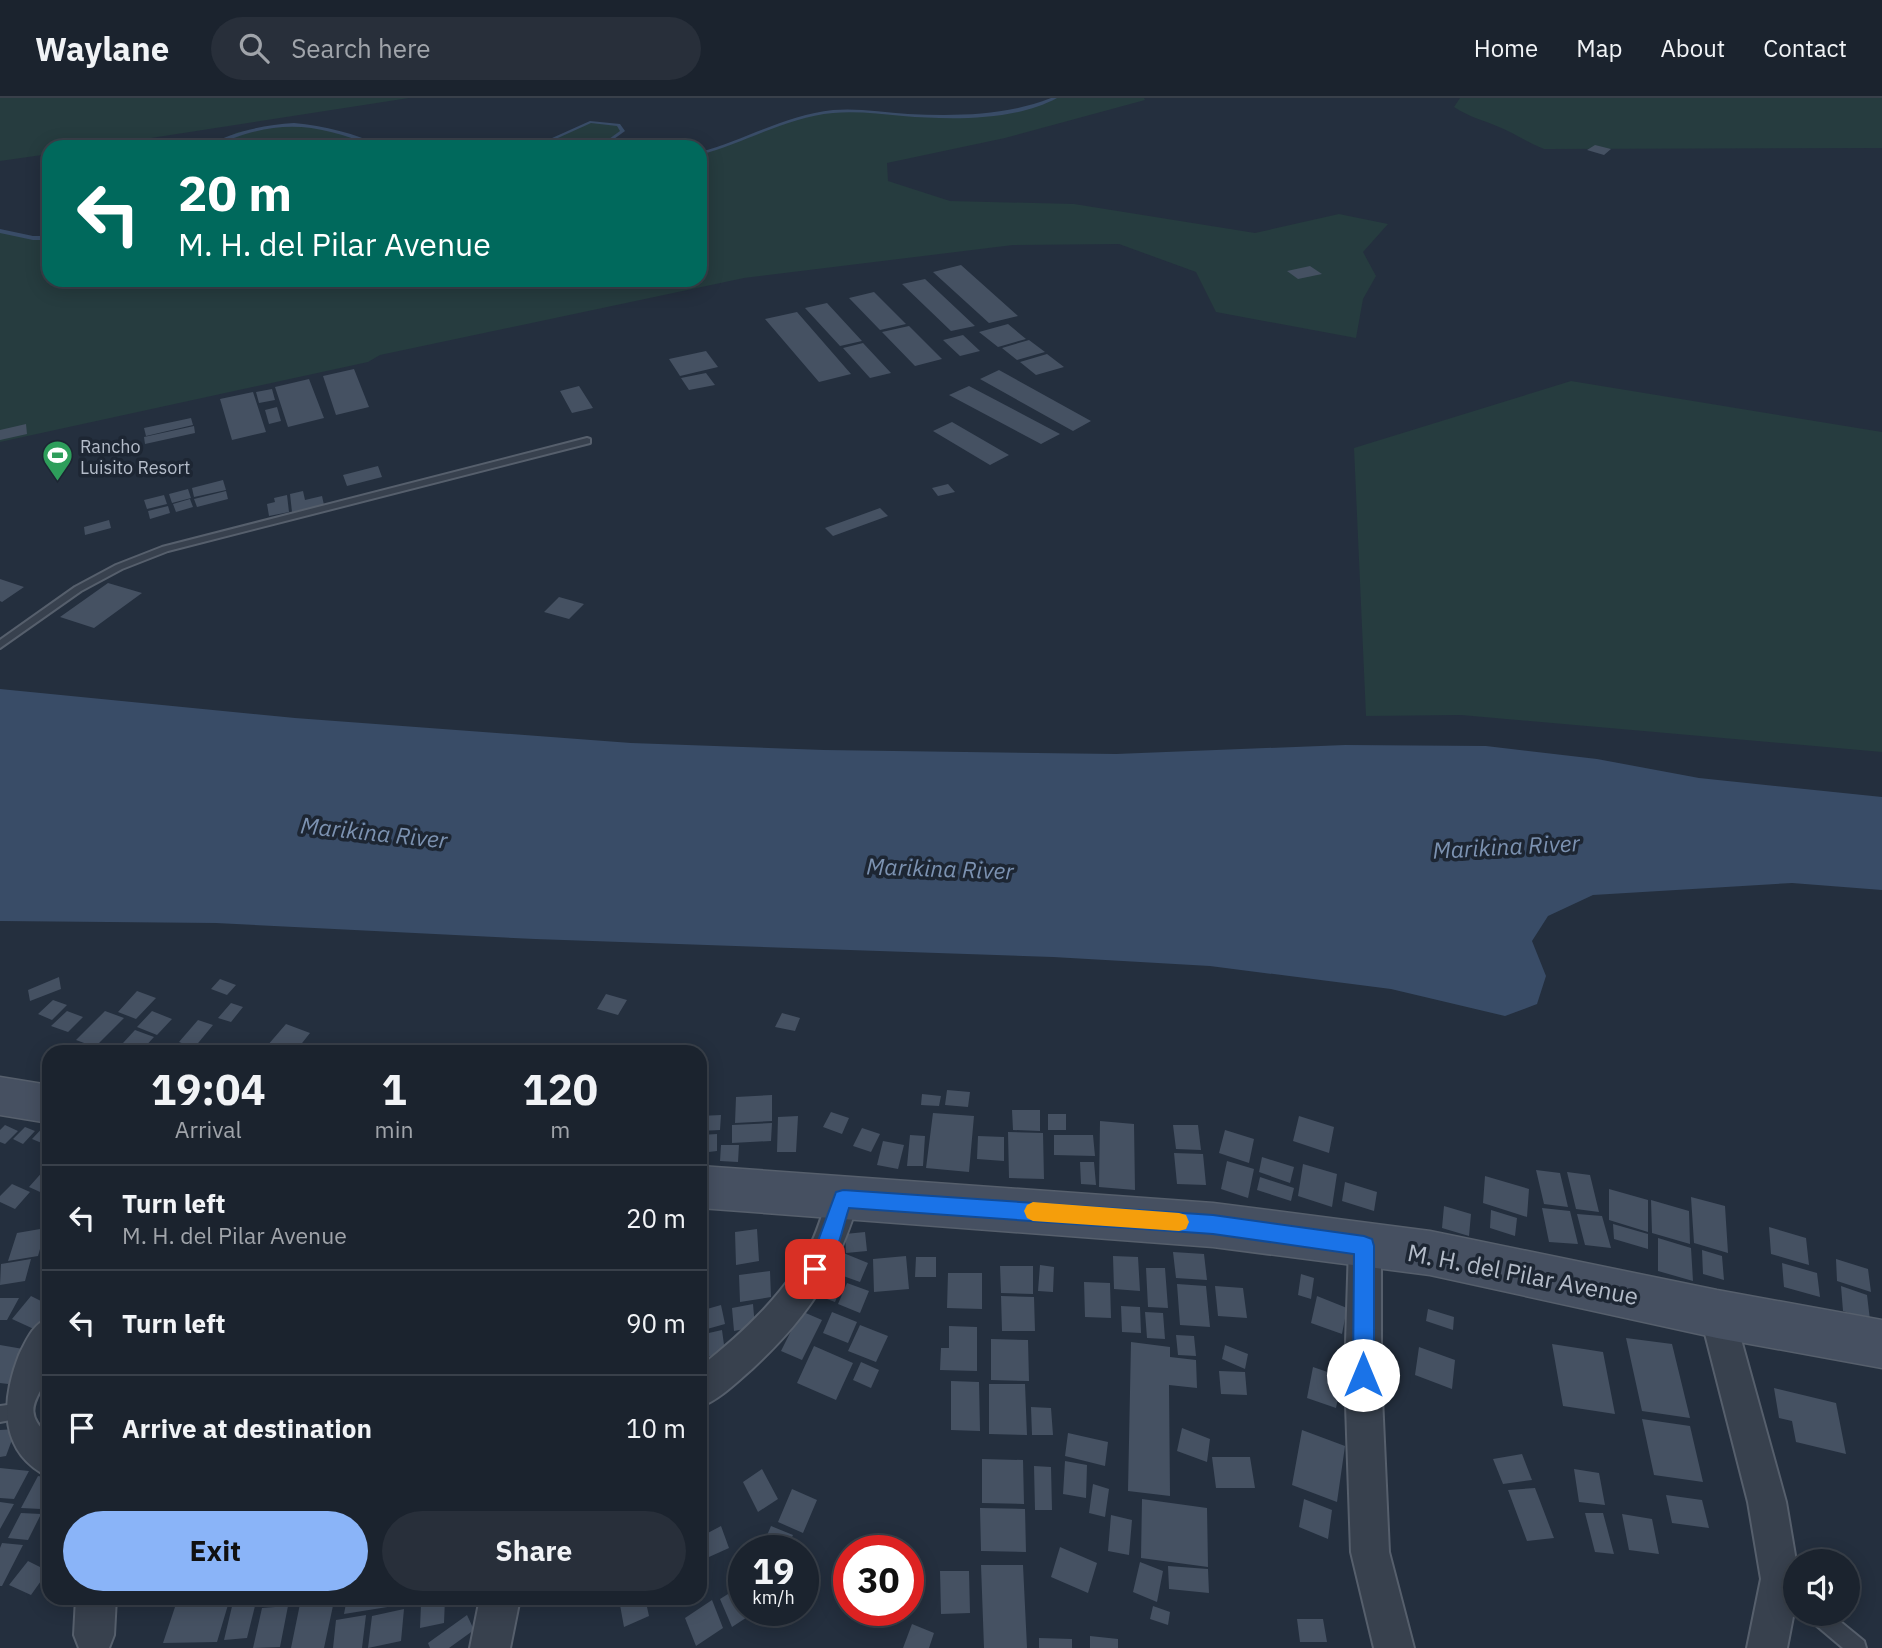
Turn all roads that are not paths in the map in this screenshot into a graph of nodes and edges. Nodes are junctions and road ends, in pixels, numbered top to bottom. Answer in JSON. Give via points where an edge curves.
{"nodes":[{"id":1,"x":587,"y":441,"type":"dead end"},
{"id":2,"x":0,"y":645,"type":"edge"},
{"id":3,"x":0,"y":1096,"type":"edge"},
{"id":4,"x":42,"y":1103,"type":"edge"},
{"id":5,"x":707,"y":1189,"type":"edge"},
{"id":6,"x":843,"y":1199,"type":"junction"},
{"id":7,"x":1364,"y":1246,"type":"junction"},
{"id":8,"x":1717,"y":1314,"type":"junction"},
{"id":9,"x":1882,"y":1343,"type":"edge"},
{"id":10,"x":42,"y":1349,"type":"edge"},
{"id":11,"x":707,"y":1384,"type":"edge"},
{"id":12,"x":8,"y":1413,"type":"edge"},
{"id":13,"x":42,"y":1452,"type":"edge"},
{"id":14,"x":1783,"y":1566,"type":"edge"},
{"id":15,"x":1783,"y":1601,"type":"edge"},
{"id":16,"x":499,"y":1605,"type":"edge"},
{"id":17,"x":1832,"y":1626,"type":"edge"},
{"id":18,"x":490,"y":1648,"type":"edge"},
{"id":19,"x":1394,"y":1648,"type":"edge"},
{"id":20,"x":1767,"y":1648,"type":"edge"},
{"id":21,"x":1857,"y":1648,"type":"edge"}],
"edges":[{"from":1,"to":2,"type":"lane","via":[[165,549],[78,589]]},
{"from":3,"to":4,"type":"street"},
{"from":5,"to":6,"type":"street","name":"M. H. del Pilar Avenue"},
{"from":6,"to":7,"type":"street","name":"M. H. del Pilar Avenue","via":[[1213,1224]]},
{"from":6,"to":11,"type":"street","via":[[824,1254],[806,1283],[744,1354]]},
{"from":7,"to":8,"type":"street","name":"M. H. del Pilar Avenue","via":[[1430,1253]]},
{"from":7,"to":19,"type":"street","via":[[1363,1375],[1370,1552]]},
{"from":8,"to":9,"type":"street","name":"M. H. del Pilar Avenue"},
{"from":8,"to":14,"type":"street"},
{"from":10,"to":12,"type":"street"},
{"from":12,"to":13,"type":"street"},
{"from":15,"to":20,"type":"street"},
{"from":16,"to":18,"type":"street"},
{"from":17,"to":21,"type":"lane"}]}
